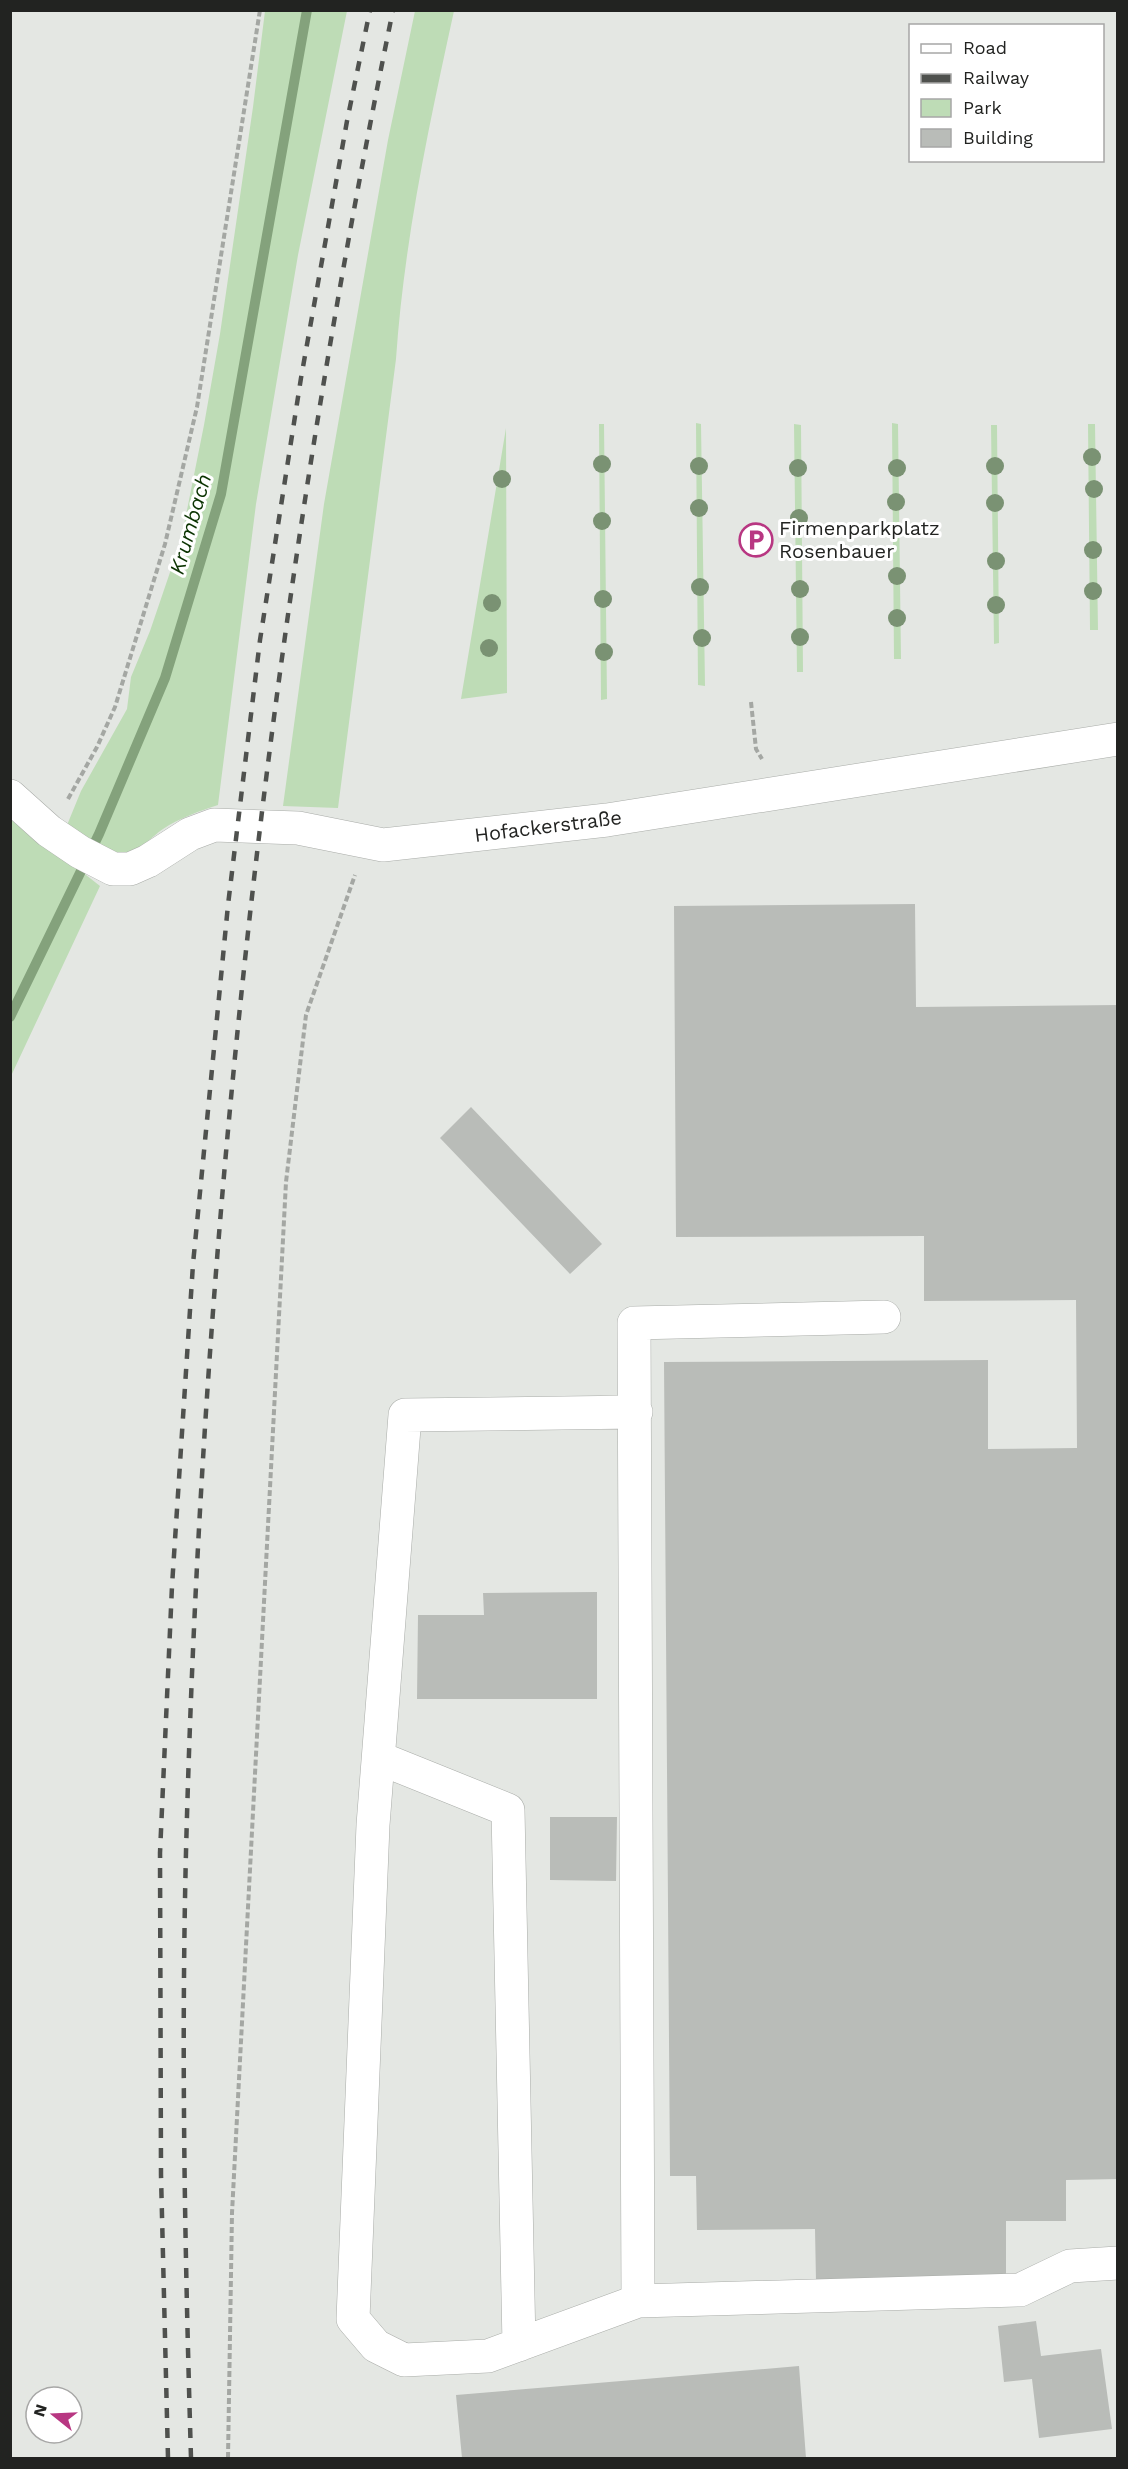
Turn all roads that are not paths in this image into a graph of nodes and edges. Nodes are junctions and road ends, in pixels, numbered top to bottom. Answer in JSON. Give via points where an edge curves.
{"nodes":[{"id":1,"x":1118,"y":739,"type":"edge"},
{"id":2,"x":10,"y":796,"type":"edge"},
{"id":3,"x":884,"y":1317,"type":"dead end"},
{"id":4,"x":636,"y":1412,"type":"junction"},
{"id":5,"x":379,"y":1758,"type":"junction"},
{"id":6,"x":1118,"y":2263,"type":"edge"},
{"id":7,"x":638,"y":2301,"type":"junction"},
{"id":8,"x":519,"y":2345,"type":"junction"}],
"edges":[{"from":1,"to":2,"type":"street","name":"Hofackerstraße","via":[[607,820],[383,845],[298,828],[214,825],[190,834],[130,869],[113,869],[88,856],[49,831]]},
{"from":3,"to":4,"type":"street","via":[[634,1323]]},
{"from":4,"to":5,"type":"street","via":[[405,1415]]},
{"from":4,"to":7,"type":"street"},
{"from":5,"to":8,"type":"street","via":[[508,1810]]},
{"from":5,"to":8,"type":"street","via":[[353,2319],[376,2346],[404,2360],[488,2356]]},
{"from":6,"to":7,"type":"street","via":[[1070,2266],[1020,2290]]},
{"from":7,"to":8,"type":"street"}]}
